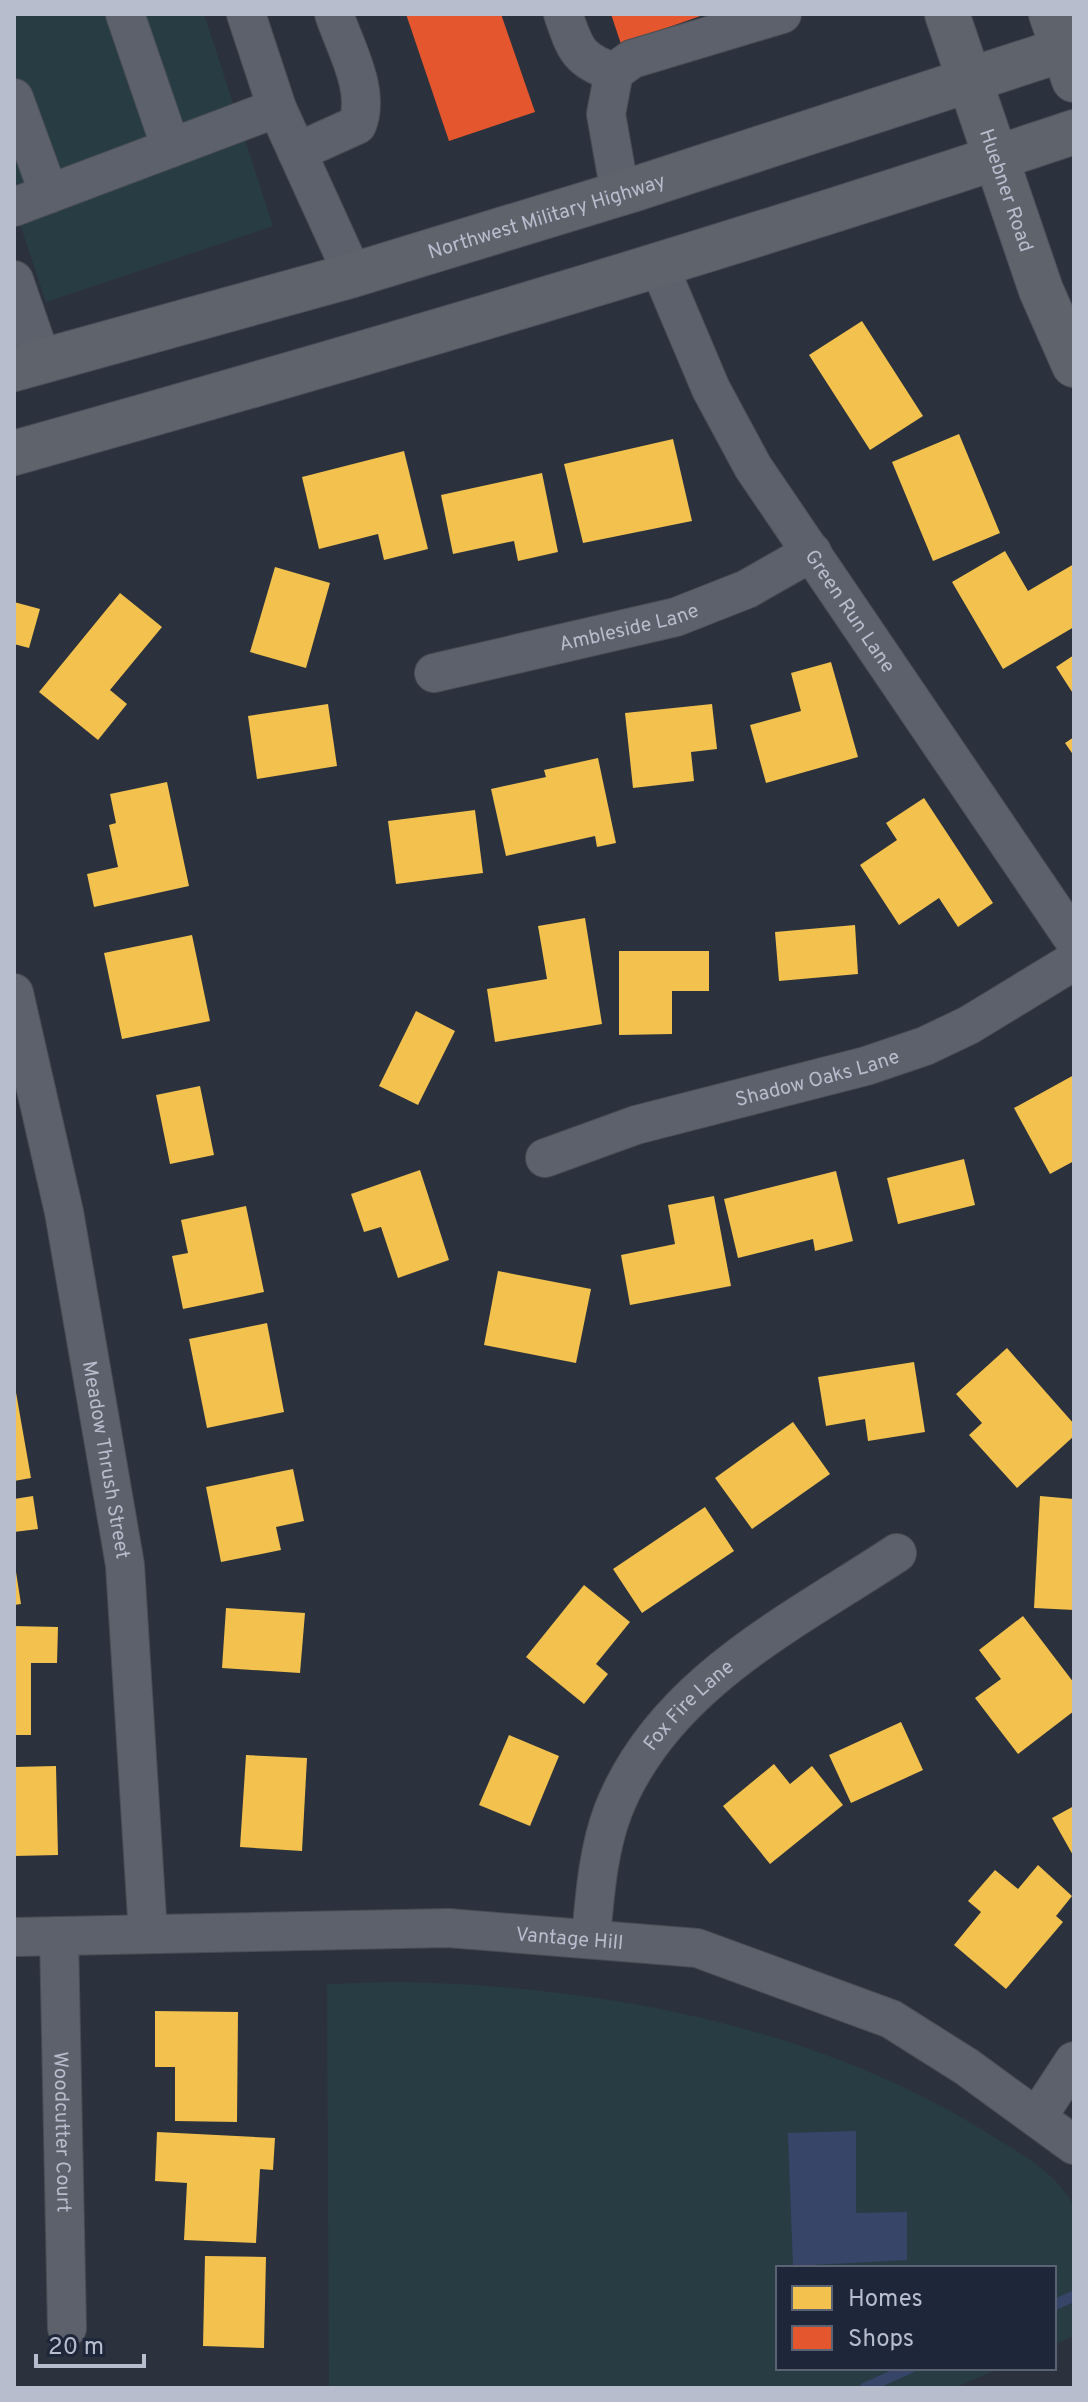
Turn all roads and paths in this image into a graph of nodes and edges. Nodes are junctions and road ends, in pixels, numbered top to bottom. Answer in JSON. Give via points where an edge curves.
{"nodes":[{"id":1,"x":125,"y":14,"type":"edge"},
{"id":2,"x":246,"y":14,"type":"edge"},
{"id":3,"x":334,"y":14,"type":"edge"},
{"id":4,"x":563,"y":14,"type":"edge"},
{"id":5,"x":782,"y":14,"type":"edge"},
{"id":6,"x":947,"y":14,"type":"edge"},
{"id":7,"x":1066,"y":48,"type":"edge"},
{"id":8,"x":614,"y":72,"type":"junction"},
{"id":9,"x":971,"y":81,"type":"junction"},
{"id":10,"x":14,"y":98,"type":"edge"},
{"id":11,"x":277,"y":108,"type":"junction"},
{"id":12,"x":1074,"y":132,"type":"edge"},
{"id":13,"x":171,"y":148,"type":"junction"},
{"id":14,"x":297,"y":152,"type":"junction"},
{"id":15,"x":996,"y":158,"type":"junction"},
{"id":16,"x":620,"y":193,"type":"junction"},
{"id":17,"x":49,"y":194,"type":"junction"},
{"id":18,"x":14,"y":207,"type":"edge"},
{"id":19,"x":659,"y":266,"type":"junction"},
{"id":20,"x":353,"y":275,"type":"junction"},
{"id":21,"x":14,"y":280,"type":"edge"},
{"id":22,"x":28,"y":365,"type":"edge"},
{"id":23,"x":1074,"y":365,"type":"edge"},
{"id":24,"x":14,"y":453,"type":"edge"},
{"id":25,"x":812,"y":552,"type":"junction"},
{"id":26,"x":434,"y":673,"type":"dead end"},
{"id":27,"x":1074,"y":940,"type":"edge"},
{"id":28,"x":1074,"y":961,"type":"edge"},
{"id":29,"x":14,"y":993,"type":"edge"},
{"id":30,"x":545,"y":1158,"type":"dead end"},
{"id":31,"x":897,"y":1553,"type":"dead end"},
{"id":32,"x":148,"y":1934,"type":"junction"},
{"id":33,"x":59,"y":1936,"type":"junction"},
{"id":34,"x":14,"y":1937,"type":"edge"},
{"id":35,"x":591,"y":1937,"type":"junction"},
{"id":36,"x":1074,"y":2061,"type":"edge"},
{"id":37,"x":1038,"y":2116,"type":"junction"},
{"id":38,"x":1074,"y":2145,"type":"edge"},
{"id":39,"x":67,"y":2328,"type":"dead end"}],
"edges":[{"from":1,"to":13,"type":"street"},
{"from":2,"to":11,"type":"street"},
{"from":3,"to":14,"type":"street","via":[[359,86],[362,113],[357,125]]},
{"from":4,"to":8,"type":"street","via":[[577,52]]},
{"from":5,"to":8,"type":"street","via":[[632,59]]},
{"from":6,"to":9,"type":"main road","name":"Huebner Road"},
{"from":7,"to":9,"type":"main road","name":"Northwest Military Highway"},
{"from":8,"to":16,"type":"street","via":[[606,114]]},
{"from":9,"to":15,"type":"main road","name":"Huebner Road"},
{"from":9,"to":16,"type":"main road","name":"Northwest Military Highway"},
{"from":10,"to":17,"type":"street"},
{"from":11,"to":13,"type":"street"},
{"from":11,"to":14,"type":"street"},
{"from":12,"to":15,"type":"main road"},
{"from":13,"to":17,"type":"street"},
{"from":14,"to":20,"type":"street"},
{"from":15,"to":19,"type":"main road"},
{"from":15,"to":23,"type":"main road","name":"Huebner Road","via":[[1041,290]]},
{"from":16,"to":20,"type":"main road","name":"Northwest Military Highway"},
{"from":17,"to":18,"type":"street"},
{"from":19,"to":24,"type":"main road"},
{"from":19,"to":25,"type":"street","name":"Green Run Lane","via":[[711,389],[753,467]]},
{"from":20,"to":22,"type":"main road","name":"Northwest Military Highway"},
{"from":21,"to":22,"type":"street"},
{"from":25,"to":26,"type":"street","name":"Ambleside Lane","via":[[747,589],[676,617]]},
{"from":25,"to":27,"type":"street","name":"Green Run Lane"},
{"from":28,"to":30,"type":"street","name":"Shadow Oaks Lane","via":[[925,1046],[636,1125]]},
{"from":29,"to":32,"type":"street","name":"Meadow Thrush Street","via":[[64,1212],[125,1565]]},
{"from":31,"to":35,"type":"street","name":"Fox Fire Lane","via":[[729,1664],[681,1704],[651,1741],[609,1826]]},
{"from":32,"to":33,"type":"street","name":"Vantage Hill"},
{"from":32,"to":35,"type":"street","name":"Vantage Hill","via":[[448,1928]]},
{"from":33,"to":34,"type":"street","name":"Vantage Hill"},
{"from":33,"to":39,"type":"street","name":"Woodcutter Court"},
{"from":35,"to":37,"type":"street","name":"Vantage Hill","via":[[697,1948],[891,2019]]},
{"from":36,"to":37,"type":"street"},
{"from":37,"to":38,"type":"street","name":"Vantage Hill"}]}
